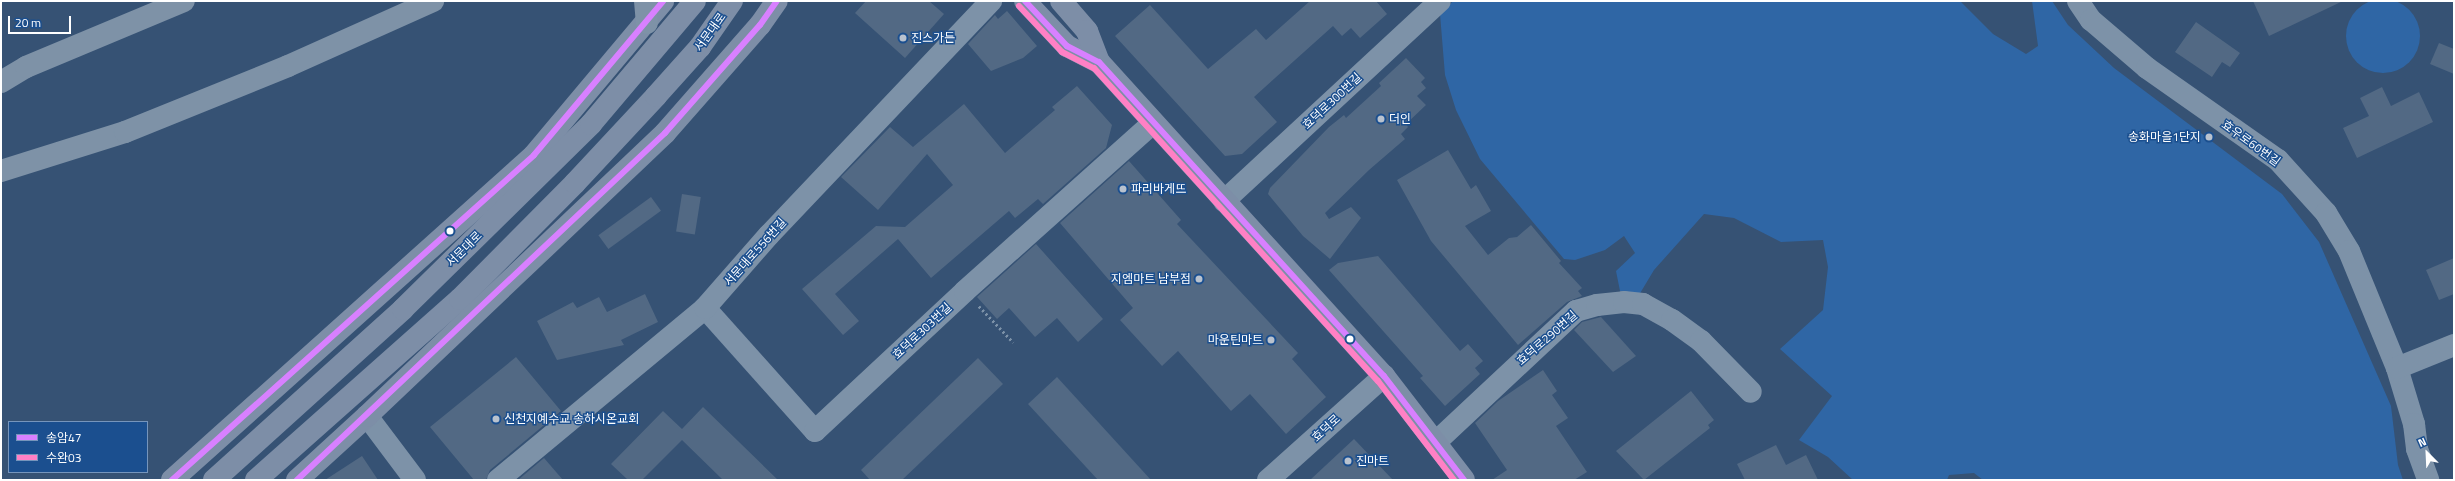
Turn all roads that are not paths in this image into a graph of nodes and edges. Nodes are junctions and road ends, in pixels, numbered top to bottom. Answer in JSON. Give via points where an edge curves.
{"nodes":[{"id":1,"x":184,"y":1,"type":"edge"},
{"id":2,"x":433,"y":1,"type":"edge"},
{"id":3,"x":645,"y":1,"type":"edge"},
{"id":4,"x":663,"y":1,"type":"edge"},
{"id":5,"x":695,"y":1,"type":"edge"},
{"id":6,"x":732,"y":1,"type":"edge"},
{"id":7,"x":777,"y":1,"type":"edge"},
{"id":8,"x":991,"y":1,"type":"edge"},
{"id":9,"x":1024,"y":1,"type":"edge"},
{"id":10,"x":1061,"y":1,"type":"edge"},
{"id":11,"x":1440,"y":1,"type":"edge"},
{"id":12,"x":2078,"y":1,"type":"edge"},
{"id":13,"x":647,"y":22,"type":"junction"},
{"id":14,"x":1099,"y":62,"type":"junction"},
{"id":15,"x":1,"y":82,"type":"edge"},
{"id":16,"x":1153,"y":123,"type":"junction"},
{"id":17,"x":1,"y":171,"type":"edge"},
{"id":18,"x":1224,"y":202,"type":"junction"},
{"id":19,"x":705,"y":308,"type":"junction"},
{"id":20,"x":2454,"y":345,"type":"edge"},
{"id":21,"x":2397,"y":368,"type":"junction"},
{"id":22,"x":1384,"y":376,"type":"junction"},
{"id":23,"x":1751,"y":392,"type":"dead end"},
{"id":24,"x":368,"y":416,"type":"junction"},
{"id":25,"x":1436,"y":442,"type":"junction"},
{"id":26,"x":172,"y":480,"type":"edge"},
{"id":27,"x":214,"y":480,"type":"edge"},
{"id":28,"x":256,"y":480,"type":"edge"},
{"id":29,"x":297,"y":480,"type":"edge"},
{"id":30,"x":415,"y":480,"type":"edge"},
{"id":31,"x":498,"y":480,"type":"edge"},
{"id":32,"x":1268,"y":480,"type":"edge"},
{"id":33,"x":1464,"y":480,"type":"edge"},
{"id":34,"x":2428,"y":480,"type":"edge"}],
"edges":[{"from":1,"to":15,"type":"highway","via":[[33,64]]},
{"from":2,"to":17,"type":"highway","via":[[288,66],[125,132]]},
{"from":3,"to":13,"type":"highway"},
{"from":4,"to":13,"type":"main road","name":"서문대로"},
{"from":5,"to":27,"type":"main road","name":"서문대로","via":[[591,124],[403,309]]},
{"from":6,"to":28,"type":"main road","name":"서문대로","via":[[700,47],[656,96],[575,183],[471,288]]},
{"from":7,"to":24,"type":"main road","via":[[760,25],[665,133]]},
{"from":8,"to":19,"type":"street","name":"서문대로556번길","via":[[780,224]]},
{"from":9,"to":14,"type":"main road","via":[[1067,46]]},
{"from":10,"to":14,"type":"main road","via":[[1087,30]]},
{"from":11,"to":18,"type":"street","name":"효덕로300번길"},
{"from":12,"to":21,"type":"street","name":"효우로60번길","via":[[2091,20],[2147,68],[2278,160],[2326,213],[2349,251]]},
{"from":13,"to":26,"type":"main road","name":"서문대로","via":[[534,155]]},
{"from":14,"to":16,"type":"main road"},
{"from":16,"to":18,"type":"main road"},
{"from":16,"to":19,"type":"street","name":"효덕로303번길","via":[[965,291],[815,431]]},
{"from":18,"to":22,"type":"main road"},
{"from":19,"to":31,"type":"street","name":"서문대로556번길"},
{"from":20,"to":21,"type":"street"},
{"from":21,"to":34,"type":"street","name":"효우로60번길","via":[[2414,424],[2417,449]]},
{"from":22,"to":25,"type":"main road"},
{"from":22,"to":32,"type":"street","name":"효덕로"},
{"from":23,"to":25,"type":"street","name":"효덕로290번길","via":[[1701,341],[1672,320],[1643,304],[1624,302],[1597,305],[1576,311]]},
{"from":24,"to":29,"type":"main road"},
{"from":24,"to":30,"type":"street"},
{"from":25,"to":33,"type":"main road"}]}
